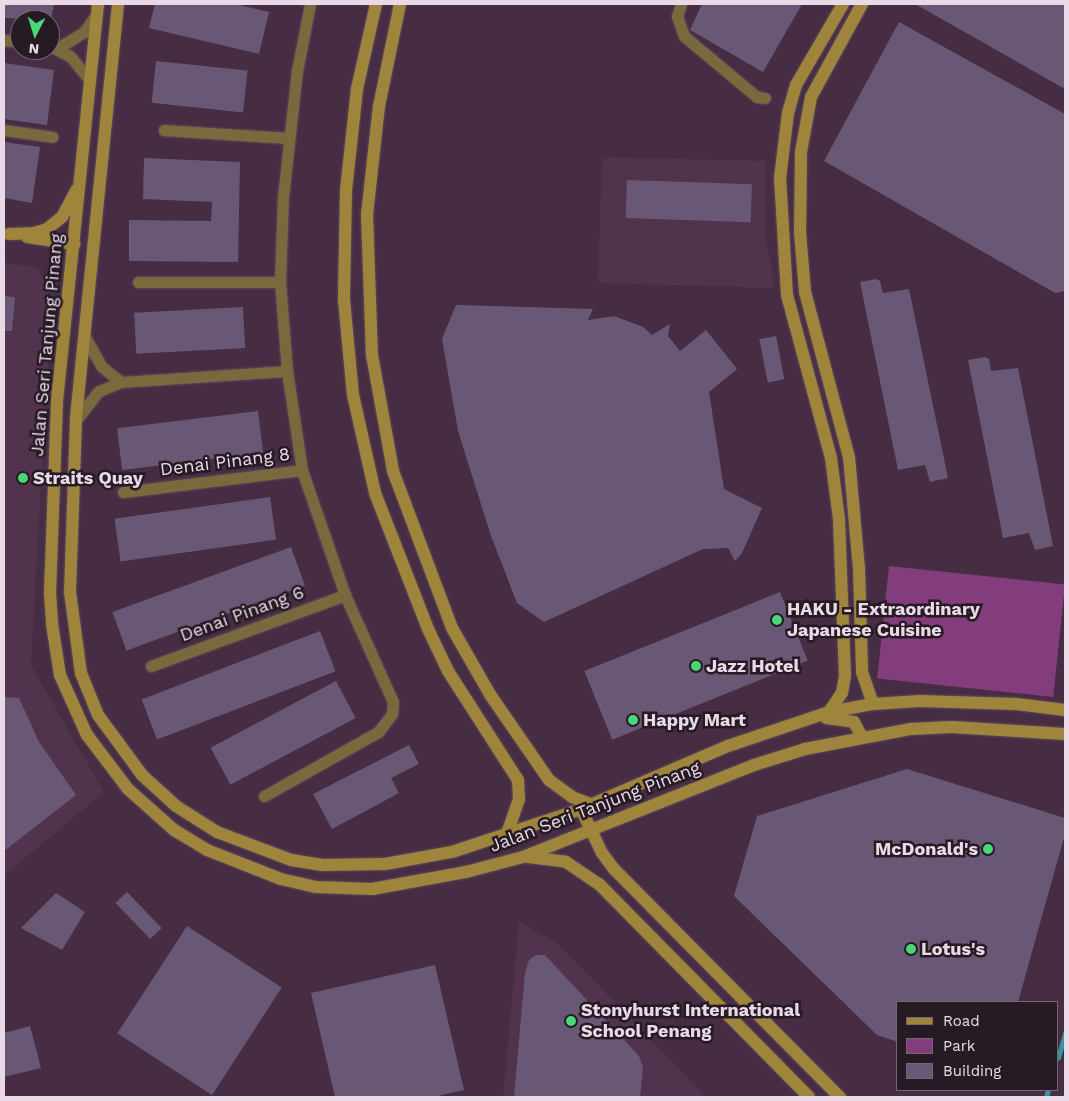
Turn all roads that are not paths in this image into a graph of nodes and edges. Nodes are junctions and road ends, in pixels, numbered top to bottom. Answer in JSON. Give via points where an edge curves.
{"nodes":[{"id":1,"x":118,"y":4,"type":"edge"},
{"id":2,"x":310,"y":4,"type":"edge"},
{"id":3,"x":376,"y":4,"type":"edge"},
{"id":4,"x":400,"y":4,"type":"edge"},
{"id":5,"x":681,"y":4,"type":"edge"},
{"id":6,"x":842,"y":4,"type":"edge"},
{"id":7,"x":862,"y":4,"type":"edge"},
{"id":8,"x":97,"y":10,"type":"edge"},
{"id":9,"x":60,"y":44,"type":"edge"},
{"id":10,"x":60,"y":50,"type":"edge"},
{"id":11,"x":90,"y":81,"type":"junction"},
{"id":12,"x":765,"y":98,"type":"dead end"},
{"id":13,"x":4,"y":130,"type":"edge"},
{"id":14,"x":164,"y":130,"type":"dead end"},
{"id":15,"x":53,"y":137,"type":"dead end"},
{"id":16,"x":287,"y":138,"type":"junction"},
{"id":17,"x":79,"y":186,"type":"junction"},
{"id":18,"x":6,"y":234,"type":"edge"},
{"id":19,"x":74,"y":244,"type":"junction"},
{"id":20,"x":138,"y":282,"type":"dead end"},
{"id":21,"x":280,"y":282,"type":"junction"},
{"id":22,"x":84,"y":336,"type":"junction"},
{"id":23,"x":821,"y":360,"type":"junction"},
{"id":24,"x":804,"y":365,"type":"junction"},
{"id":25,"x":287,"y":371,"type":"junction"},
{"id":26,"x":120,"y":382,"type":"junction"},
{"id":27,"x":76,"y":420,"type":"junction"},
{"id":28,"x":302,"y":470,"type":"junction"},
{"id":29,"x":123,"y":492,"type":"dead end"},
{"id":30,"x":345,"y":595,"type":"junction"},
{"id":31,"x":151,"y":666,"type":"dead end"},
{"id":32,"x":873,"y":704,"type":"junction"},
{"id":33,"x":1065,"y":710,"type":"edge"},
{"id":34,"x":829,"y":712,"type":"junction"},
{"id":35,"x":811,"y":718,"type":"junction"},
{"id":36,"x":1065,"y":734,"type":"edge"},
{"id":37,"x":862,"y":737,"type":"junction"},
{"id":38,"x":264,"y":796,"type":"dead end"},
{"id":39,"x":587,"y":807,"type":"junction"},
{"id":40,"x":591,"y":830,"type":"junction"},
{"id":41,"x":507,"y":834,"type":"junction"},
{"id":42,"x":523,"y":857,"type":"junction"},
{"id":43,"x":809,"y":1097,"type":"edge"},
{"id":44,"x":840,"y":1097,"type":"edge"}],
"edges":[{"from":1,"to":22,"type":"street","name":"Jalan Seri Tanjung Pinang"},
{"from":2,"to":16,"type":"street"},
{"from":3,"to":41,"type":"street","via":[[357,89],[346,182],[344,300],[353,395],[375,493],[428,629],[448,671],[518,780],[519,799]]},
{"from":4,"to":39,"type":"street","via":[[380,96],[367,214],[372,355],[393,471],[452,628],[478,675],[549,780]]},
{"from":5,"to":12,"type":"street","via":[[677,16],[684,36],[757,97]]},
{"from":6,"to":24,"type":"street","via":[[796,86],[788,113],[782,159],[783,267]]},
{"from":7,"to":23,"type":"street","via":[[811,97],[801,152],[800,232],[805,292]]},
{"from":8,"to":9,"type":"street","via":[[84,32]]},
{"from":8,"to":11,"type":"street","name":"Jalan Seri Tanjung Pinang"},
{"from":10,"to":11,"type":"street","via":[[70,56]]},
{"from":11,"to":17,"type":"street","name":"Jalan Seri Tanjung Pinang"},
{"from":13,"to":15,"type":"street"},
{"from":14,"to":16,"type":"street"},
{"from":16,"to":21,"type":"street"},
{"from":17,"to":18,"type":"street","via":[[62,217],[48,228],[34,234]]},
{"from":17,"to":19,"type":"street","name":"Jalan Seri Tanjung Pinang"},
{"from":18,"to":19,"type":"street"},
{"from":19,"to":42,"type":"street","name":"Jalan Seri Tanjung Pinang","via":[[57,402],[50,593],[56,656],[65,688],[87,735],[145,806],[174,830],[244,867],[316,887],[372,889],[466,872]]},
{"from":20,"to":21,"type":"street"},
{"from":21,"to":25,"type":"street"},
{"from":22,"to":26,"type":"street","via":[[102,366]]},
{"from":22,"to":27,"type":"street","name":"Jalan Seri Tanjung Pinang"},
{"from":23,"to":24,"type":"street"},
{"from":23,"to":32,"type":"street","via":[[849,457],[859,568],[862,672]]},
{"from":24,"to":34,"type":"street","via":[[831,458],[839,519],[845,676],[842,693]]},
{"from":25,"to":26,"type":"street"},
{"from":25,"to":28,"type":"street"},
{"from":26,"to":27,"type":"street","via":[[99,391]]},
{"from":27,"to":41,"type":"street","name":"Jalan Seri Tanjung Pinang","via":[[70,580],[77,652],[98,715],[142,775],[176,806],[217,832],[250,847],[299,862],[331,866],[385,864],[452,852]]},
{"from":28,"to":29,"type":"street","name":"Denai Pinang 8"},
{"from":28,"to":30,"type":"street"},
{"from":30,"to":31,"type":"street","name":"Denai Pinang 6"},
{"from":30,"to":38,"type":"street","via":[[388,688],[392,714],[378,732]]},
{"from":32,"to":33,"type":"street","name":"Jalan Seri Tanjung Pinang","via":[[920,701]]},
{"from":32,"to":34,"type":"street","name":"Jalan Seri Tanjung Pinang"},
{"from":34,"to":35,"type":"street","name":"Jalan Seri Tanjung Pinang"},
{"from":35,"to":37,"type":"street","via":[[854,722]]},
{"from":35,"to":39,"type":"street","name":"Jalan Seri Tanjung Pinang","via":[[728,746]]},
{"from":36,"to":37,"type":"street","name":"Jalan Seri Tanjung Pinang","via":[[952,727]]},
{"from":37,"to":40,"type":"street","name":"Jalan Seri Tanjung Pinang","via":[[805,749],[754,765]]},
{"from":39,"to":40,"type":"street"},
{"from":39,"to":41,"type":"street","name":"Jalan Seri Tanjung Pinang"},
{"from":40,"to":42,"type":"street","name":"Jalan Seri Tanjung Pinang"},
{"from":40,"to":44,"type":"street","via":[[615,870]]},
{"from":42,"to":43,"type":"street","via":[[566,862],[600,884]]}]}
